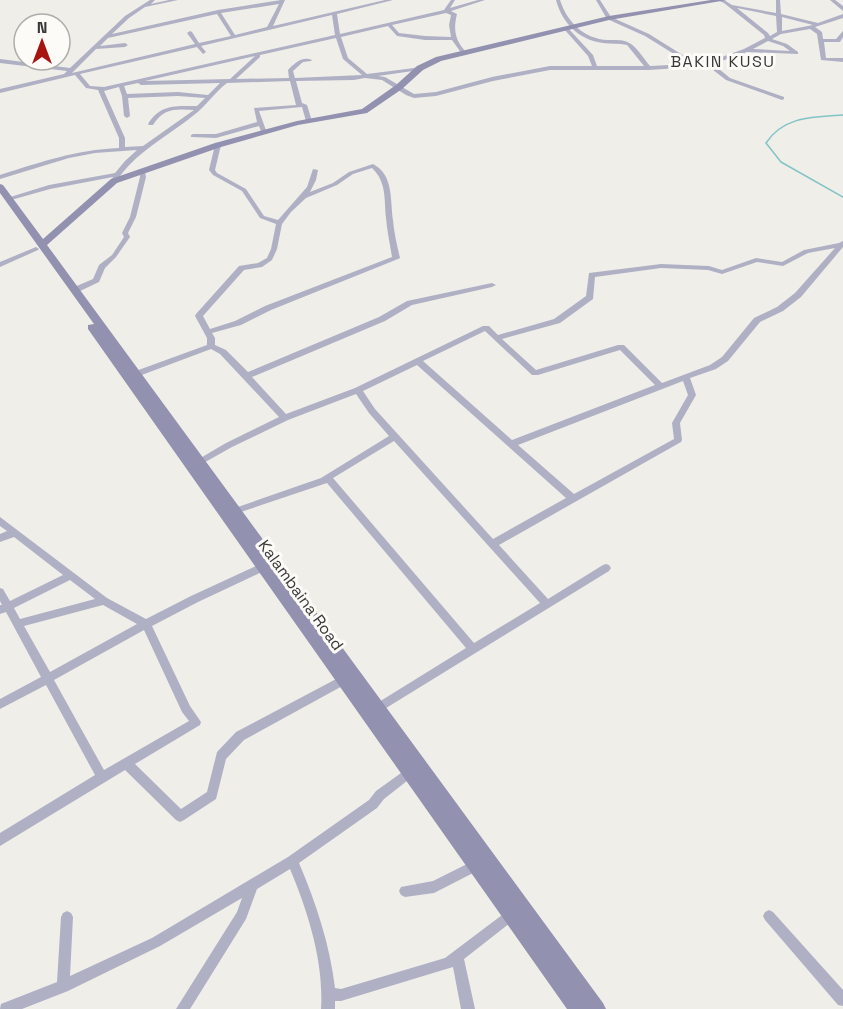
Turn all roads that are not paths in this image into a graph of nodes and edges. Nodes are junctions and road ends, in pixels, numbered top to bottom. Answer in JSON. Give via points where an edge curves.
{"nodes":[{"id":1,"x":153,"y":0,"type":"edge"},
{"id":2,"x":176,"y":0,"type":"edge"},
{"id":3,"x":391,"y":0,"type":"edge"},
{"id":4,"x":453,"y":0,"type":"edge"},
{"id":5,"x":483,"y":0,"type":"edge"},
{"id":6,"x":558,"y":0,"type":"edge"},
{"id":7,"x":598,"y":0,"type":"edge"},
{"id":8,"x":778,"y":0,"type":"edge"},
{"id":9,"x":832,"y":0,"type":"edge"},
{"id":10,"x":282,"y":1,"type":"edge"},
{"id":11,"x":343,"y":2,"type":"dead end"},
{"id":12,"x":723,"y":2,"type":"edge"},
{"id":13,"x":147,"y":6,"type":"junction"},
{"id":14,"x":843,"y":9,"type":"edge"},
{"id":15,"x":446,"y":11,"type":"junction"},
{"id":16,"x":218,"y":12,"type":"junction"},
{"id":17,"x":344,"y":12,"type":"junction"},
{"id":18,"x":778,"y":14,"type":"junction"},
{"id":19,"x":335,"y":15,"type":"junction"},
{"id":20,"x":841,"y":17,"type":"edge"},
{"id":21,"x":609,"y":18,"type":"junction"},
{"id":22,"x":801,"y":20,"type":"junction"},
{"id":23,"x":389,"y":24,"type":"junction"},
{"id":24,"x":820,"y":24,"type":"junction"},
{"id":25,"x":811,"y":27,"type":"junction"},
{"id":26,"x":269,"y":29,"type":"junction"},
{"id":27,"x":570,"y":29,"type":"junction"},
{"id":28,"x":190,"y":33,"type":"dead end"},
{"id":29,"x":780,"y":33,"type":"junction"},
{"id":30,"x":843,"y":33,"type":"edge"},
{"id":31,"x":338,"y":36,"type":"junction"},
{"id":32,"x":106,"y":37,"type":"junction"},
{"id":33,"x":234,"y":37,"type":"junction"},
{"id":34,"x":454,"y":39,"type":"junction"},
{"id":35,"x":768,"y":39,"type":"junction"},
{"id":36,"x":822,"y":40,"type":"junction"},
{"id":37,"x":160,"y":43,"type":"dead end"},
{"id":38,"x":125,"y":45,"type":"dead end"},
{"id":39,"x":197,"y":45,"type":"junction"},
{"id":40,"x":93,"y":48,"type":"junction"},
{"id":41,"x":746,"y":50,"type":"junction"},
{"id":42,"x":167,"y":51,"type":"junction"},
{"id":43,"x":202,"y":52,"type":"dead end"},
{"id":44,"x":464,"y":53,"type":"junction"},
{"id":45,"x":260,"y":54,"type":"junction"},
{"id":46,"x":309,"y":60,"type":"dead end"},
{"id":47,"x":843,"y":60,"type":"edge"},
{"id":48,"x":0,"y":61,"type":"edge"},
{"id":49,"x":710,"y":64,"type":"junction"},
{"id":50,"x":695,"y":65,"type":"junction"},
{"id":51,"x":595,"y":67,"type":"junction"},
{"id":52,"x":420,"y":68,"type":"junction"},
{"id":53,"x":649,"y":68,"type":"junction"},
{"id":54,"x":74,"y":72,"type":"junction"},
{"id":55,"x":367,"y":77,"type":"junction"},
{"id":56,"x":292,"y":80,"type":"junction"},
{"id":57,"x":228,"y":81,"type":"junction"},
{"id":58,"x":130,"y":82,"type":"junction"},
{"id":59,"x":176,"y":84,"type":"junction"},
{"id":60,"x":121,"y":85,"type":"junction"},
{"id":61,"x":399,"y":87,"type":"junction"},
{"id":62,"x":100,"y":89,"type":"junction"},
{"id":63,"x":0,"y":92,"type":"edge"},
{"id":64,"x":172,"y":94,"type":"junction"},
{"id":65,"x":125,"y":96,"type":"junction"},
{"id":66,"x":207,"y":96,"type":"junction"},
{"id":67,"x":782,"y":98,"type":"dead end"},
{"id":68,"x":300,"y":105,"type":"junction"},
{"id":69,"x":198,"y":108,"type":"junction"},
{"id":70,"x":127,"y":116,"type":"dead end"},
{"id":71,"x":309,"y":121,"type":"junction"},
{"id":72,"x":261,"y":123,"type":"junction"},
{"id":73,"x":151,"y":124,"type":"dead end"},
{"id":74,"x":264,"y":133,"type":"junction"},
{"id":75,"x":193,"y":136,"type":"dead end"},
{"id":76,"x":218,"y":145,"type":"junction"},
{"id":77,"x":147,"y":147,"type":"junction"},
{"id":78,"x":122,"y":150,"type":"junction"},
{"id":79,"x":315,"y":170,"type":"dead end"},
{"id":80,"x":140,"y":171,"type":"junction"},
{"id":81,"x":0,"y":177,"type":"edge"},
{"id":82,"x":115,"y":178,"type":"junction"},
{"id":83,"x":0,"y":187,"type":"edge"},
{"id":84,"x":305,"y":196,"type":"junction"},
{"id":85,"x":4,"y":199,"type":"edge"},
{"id":86,"x":280,"y":223,"type":"junction"},
{"id":87,"x":842,"y":246,"type":"edge"},
{"id":88,"x":39,"y":247,"type":"junction"},
{"id":89,"x":0,"y":265,"type":"edge"},
{"id":90,"x":492,"y":285,"type":"dead end"},
{"id":91,"x":75,"y":290,"type":"junction"},
{"id":92,"x":208,"y":332,"type":"junction"},
{"id":93,"x":496,"y":338,"type":"junction"},
{"id":94,"x":211,"y":346,"type":"junction"},
{"id":95,"x":418,"y":361,"type":"junction"},
{"id":96,"x":136,"y":374,"type":"junction"},
{"id":97,"x":247,"y":376,"type":"junction"},
{"id":98,"x":685,"y":376,"type":"junction"},
{"id":99,"x":661,"y":386,"type":"junction"},
{"id":100,"x":358,"y":390,"type":"junction"},
{"id":101,"x":285,"y":418,"type":"junction"},
{"id":102,"x":394,"y":436,"type":"junction"},
{"id":103,"x":511,"y":444,"type":"junction"},
{"id":104,"x":200,"y":462,"type":"junction"},
{"id":105,"x":325,"y":479,"type":"junction"},
{"id":106,"x":573,"y":499,"type":"junction"},
{"id":107,"x":235,"y":511,"type":"junction"},
{"id":108,"x":0,"y":521,"type":"edge"},
{"id":109,"x":13,"y":533,"type":"junction"},
{"id":110,"x":0,"y":538,"type":"edge"},
{"id":111,"x":492,"y":544,"type":"junction"},
{"id":112,"x":261,"y":568,"type":"junction"},
{"id":113,"x":606,"y":568,"type":"dead end"},
{"id":114,"x":70,"y":576,"type":"junction"},
{"id":115,"x":0,"y":592,"type":"edge"},
{"id":116,"x":104,"y":601,"type":"junction"},
{"id":117,"x":547,"y":604,"type":"junction"},
{"id":118,"x":3,"y":608,"type":"edge"},
{"id":119,"x":19,"y":623,"type":"junction"},
{"id":120,"x":146,"y":624,"type":"junction"},
{"id":121,"x":472,"y":648,"type":"junction"},
{"id":122,"x":48,"y":679,"type":"junction"},
{"id":123,"x":342,"y":681,"type":"junction"},
{"id":124,"x":0,"y":704,"type":"edge"},
{"id":125,"x":378,"y":708,"type":"junction"},
{"id":126,"x":127,"y":764,"type":"junction"},
{"id":127,"x":408,"y":773,"type":"junction"},
{"id":128,"x":102,"y":777,"type":"junction"},
{"id":129,"x":0,"y":840,"type":"edge"},
{"id":130,"x":292,"y":861,"type":"junction"},
{"id":131,"x":475,"y":866,"type":"junction"},
{"id":132,"x":252,"y":886,"type":"junction"},
{"id":133,"x":405,"y":891,"type":"dead end"},
{"id":134,"x":510,"y":916,"type":"junction"},
{"id":135,"x":769,"y":916,"type":"dead end"},
{"id":136,"x":67,"y":917,"type":"dead end"},
{"id":137,"x":457,"y":958,"type":"junction"},
{"id":138,"x":63,"y":986,"type":"junction"},
{"id":139,"x":331,"y":994,"type":"junction"},
{"id":140,"x":843,"y":1000,"type":"edge"},
{"id":141,"x":8,"y":1008,"type":"edge"},
{"id":142,"x":183,"y":1009,"type":"edge"},
{"id":143,"x":328,"y":1009,"type":"edge"},
{"id":144,"x":468,"y":1009,"type":"edge"},
{"id":145,"x":577,"y":1009,"type":"edge"},
{"id":146,"x":597,"y":1009,"type":"edge"}],
"edges":[{"from":1,"to":13,"type":"street"},
{"from":2,"to":13,"type":"street"},
{"from":3,"to":17,"type":"street"},
{"from":4,"to":15,"type":"street"},
{"from":5,"to":15,"type":"street"},
{"from":6,"to":27,"type":"street"},
{"from":7,"to":21,"type":"street"},
{"from":8,"to":18,"type":"street"},
{"from":9,"to":14,"type":"street"},
{"from":10,"to":16,"type":"street"},
{"from":10,"to":26,"type":"street"},
{"from":11,"to":17,"type":"street"},
{"from":12,"to":18,"type":"street"},
{"from":12,"to":21,"type":"main road"},
{"from":12,"to":35,"type":"street"},
{"from":13,"to":32,"type":"street","via":[[127,17]]},
{"from":15,"to":23,"type":"street"},
{"from":15,"to":34,"type":"street","via":[[454,14],[450,28]]},
{"from":16,"to":32,"type":"street"},
{"from":16,"to":33,"type":"street"},
{"from":17,"to":19,"type":"street"},
{"from":18,"to":22,"type":"street"},
{"from":18,"to":29,"type":"street"},
{"from":19,"to":26,"type":"street"},
{"from":19,"to":31,"type":"street"},
{"from":20,"to":24,"type":"street"},
{"from":21,"to":27,"type":"main road"},
{"from":21,"to":50,"type":"street","via":[[647,35]]},
{"from":22,"to":24,"type":"street"},
{"from":22,"to":25,"type":"street"},
{"from":23,"to":31,"type":"street"},
{"from":23,"to":34,"type":"street","via":[[397,34]]},
{"from":24,"to":25,"type":"street"},
{"from":25,"to":29,"type":"street"},
{"from":25,"to":36,"type":"street"},
{"from":26,"to":33,"type":"street"},
{"from":27,"to":44,"type":"main road"},
{"from":27,"to":51,"type":"street"},
{"from":27,"to":53,"type":"street","via":[[595,40],[628,44]]},
{"from":28,"to":39,"type":"street"},
{"from":29,"to":35,"type":"street"},
{"from":30,"to":36,"type":"street","via":[[838,41]]},
{"from":31,"to":45,"type":"street"},
{"from":31,"to":55,"type":"street","via":[[346,59]]},
{"from":32,"to":40,"type":"street"},
{"from":33,"to":39,"type":"street"},
{"from":34,"to":44,"type":"street"},
{"from":35,"to":41,"type":"street"},
{"from":35,"to":41,"type":"street","via":[[796,53]]},
{"from":36,"to":47,"type":"street","via":[[823,59]]},
{"from":37,"to":42,"type":"street"},
{"from":38,"to":40,"type":"street"},
{"from":39,"to":42,"type":"street"},
{"from":39,"to":43,"type":"street"},
{"from":40,"to":54,"type":"street"},
{"from":41,"to":49,"type":"street"},
{"from":42,"to":54,"type":"street"},
{"from":44,"to":52,"type":"main road"},
{"from":45,"to":57,"type":"street"},
{"from":45,"to":58,"type":"street"},
{"from":46,"to":56,"type":"street","via":[[290,71]]},
{"from":48,"to":54,"type":"street"},
{"from":49,"to":50,"type":"street"},
{"from":49,"to":67,"type":"street","via":[[728,79]]},
{"from":50,"to":53,"type":"street"},
{"from":51,"to":53,"type":"street"},
{"from":51,"to":61,"type":"street","via":[[550,68],[424,95],[408,94]]},
{"from":52,"to":55,"type":"street"},
{"from":52,"to":61,"type":"main road"},
{"from":54,"to":62,"type":"street","via":[[88,87]]},
{"from":54,"to":63,"type":"street"},
{"from":55,"to":56,"type":"street"},
{"from":55,"to":61,"type":"street","via":[[383,78]]},
{"from":56,"to":57,"type":"street"},
{"from":56,"to":68,"type":"street"},
{"from":57,"to":59,"type":"street"},
{"from":57,"to":66,"type":"street"},
{"from":58,"to":59,"type":"street"},
{"from":58,"to":60,"type":"street"},
{"from":59,"to":64,"type":"street"},
{"from":60,"to":62,"type":"street"},
{"from":60,"to":65,"type":"street"},
{"from":61,"to":71,"type":"main road","via":[[364,111]]},
{"from":62,"to":78,"type":"street","via":[[122,138]]},
{"from":64,"to":65,"type":"street"},
{"from":64,"to":66,"type":"street"},
{"from":65,"to":70,"type":"street"},
{"from":66,"to":69,"type":"street"},
{"from":68,"to":71,"type":"street","via":[[304,105]]},
{"from":68,"to":72,"type":"street","via":[[256,110]]},
{"from":69,"to":73,"type":"street","via":[[167,108],[155,115]]},
{"from":69,"to":77,"type":"street"},
{"from":71,"to":74,"type":"main road"},
{"from":72,"to":74,"type":"street"},
{"from":72,"to":75,"type":"street","via":[[216,136]]},
{"from":74,"to":76,"type":"main road"},
{"from":76,"to":80,"type":"main road"},
{"from":76,"to":86,"type":"street","via":[[212,170],[215,174],[244,190],[262,217]]},
{"from":77,"to":78,"type":"street"},
{"from":77,"to":82,"type":"street"},
{"from":78,"to":81,"type":"street","via":[[68,156]]},
{"from":79,"to":84,"type":"street"},
{"from":80,"to":82,"type":"main road"},
{"from":80,"to":91,"type":"street","via":[[143,177],[122,245],[96,280]]},
{"from":82,"to":85,"type":"street","via":[[49,187]]},
{"from":82,"to":88,"type":"main road"},
{"from":83,"to":85,"type":"main road","name":"Kalambaina Road"},
{"from":84,"to":86,"type":"street"},
{"from":84,"to":92,"type":"street","via":[[361,169],[373,166],[382,172],[389,193],[396,258]]},
{"from":85,"to":88,"type":"main road","name":"Kalambaina Road"},
{"from":86,"to":92,"type":"street","via":[[268,259],[242,268],[199,316]]},
{"from":87,"to":93,"type":"street","via":[[807,251],[783,264],[756,260],[722,272],[661,266],[592,274],[590,297],[557,321]]},
{"from":87,"to":98,"type":"street","via":[[798,295],[757,320],[725,359]]},
{"from":88,"to":89,"type":"street"},
{"from":88,"to":91,"type":"main road"},
{"from":88,"to":112,"type":"main road","name":"Kalambaina Road"},
{"from":90,"to":97,"type":"street","via":[[411,303]]},
{"from":91,"to":96,"type":"main road"},
{"from":92,"to":94,"type":"street"},
{"from":93,"to":95,"type":"street","via":[[486,328]]},
{"from":93,"to":99,"type":"street","via":[[535,373],[621,347]]},
{"from":94,"to":96,"type":"street"},
{"from":94,"to":97,"type":"street","via":[[223,352]]},
{"from":95,"to":100,"type":"street"},
{"from":95,"to":103,"type":"street"},
{"from":96,"to":104,"type":"main road"},
{"from":97,"to":101,"type":"street"},
{"from":98,"to":99,"type":"street"},
{"from":98,"to":106,"type":"street","via":[[692,395],[676,423],[678,440]]},
{"from":99,"to":103,"type":"street"},
{"from":100,"to":101,"type":"street"},
{"from":100,"to":102,"type":"street"},
{"from":101,"to":104,"type":"street"},
{"from":102,"to":105,"type":"street"},
{"from":102,"to":111,"type":"street"},
{"from":103,"to":106,"type":"street"},
{"from":104,"to":107,"type":"main road"},
{"from":105,"to":107,"type":"street"},
{"from":105,"to":121,"type":"street","via":[[329,478]]},
{"from":106,"to":111,"type":"street"},
{"from":107,"to":125,"type":"main road"},
{"from":108,"to":109,"type":"street"},
{"from":109,"to":110,"type":"street"},
{"from":109,"to":114,"type":"street"},
{"from":111,"to":117,"type":"street"},
{"from":112,"to":120,"type":"street"},
{"from":112,"to":123,"type":"main road","name":"Kalambaina Road"},
{"from":113,"to":117,"type":"street"},
{"from":114,"to":116,"type":"street"},
{"from":114,"to":118,"type":"street"},
{"from":115,"to":118,"type":"street"},
{"from":116,"to":119,"type":"street"},
{"from":116,"to":120,"type":"street"},
{"from":117,"to":121,"type":"street"},
{"from":118,"to":119,"type":"street"},
{"from":119,"to":122,"type":"street"},
{"from":120,"to":122,"type":"street"},
{"from":120,"to":126,"type":"street","via":[[196,722]]},
{"from":121,"to":125,"type":"street"},
{"from":122,"to":124,"type":"street"},
{"from":122,"to":128,"type":"street"},
{"from":123,"to":126,"type":"street","via":[[240,736],[221,756],[212,795],[180,816]]},
{"from":123,"to":127,"type":"main road","name":"Kalambaina Road"},
{"from":125,"to":146,"type":"main road"},
{"from":126,"to":128,"type":"street"},
{"from":127,"to":130,"type":"street","via":[[373,804]]},
{"from":127,"to":131,"type":"main road","name":"Kalambaina Road"},
{"from":128,"to":129,"type":"street"},
{"from":130,"to":132,"type":"street"},
{"from":130,"to":139,"type":"street","via":[[311,913]]},
{"from":131,"to":133,"type":"street","via":[[434,887]]},
{"from":131,"to":134,"type":"main road","name":"Kalambaina Road"},
{"from":132,"to":138,"type":"street","via":[[156,942]]},
{"from":132,"to":142,"type":"street","via":[[242,915]]},
{"from":134,"to":137,"type":"street"},
{"from":134,"to":145,"type":"main road","name":"Kalambaina Road"},
{"from":135,"to":140,"type":"street"},
{"from":136,"to":138,"type":"street"},
{"from":137,"to":139,"type":"street","via":[[341,995]]},
{"from":137,"to":144,"type":"street"},
{"from":138,"to":141,"type":"street"},
{"from":139,"to":143,"type":"street"}]}
